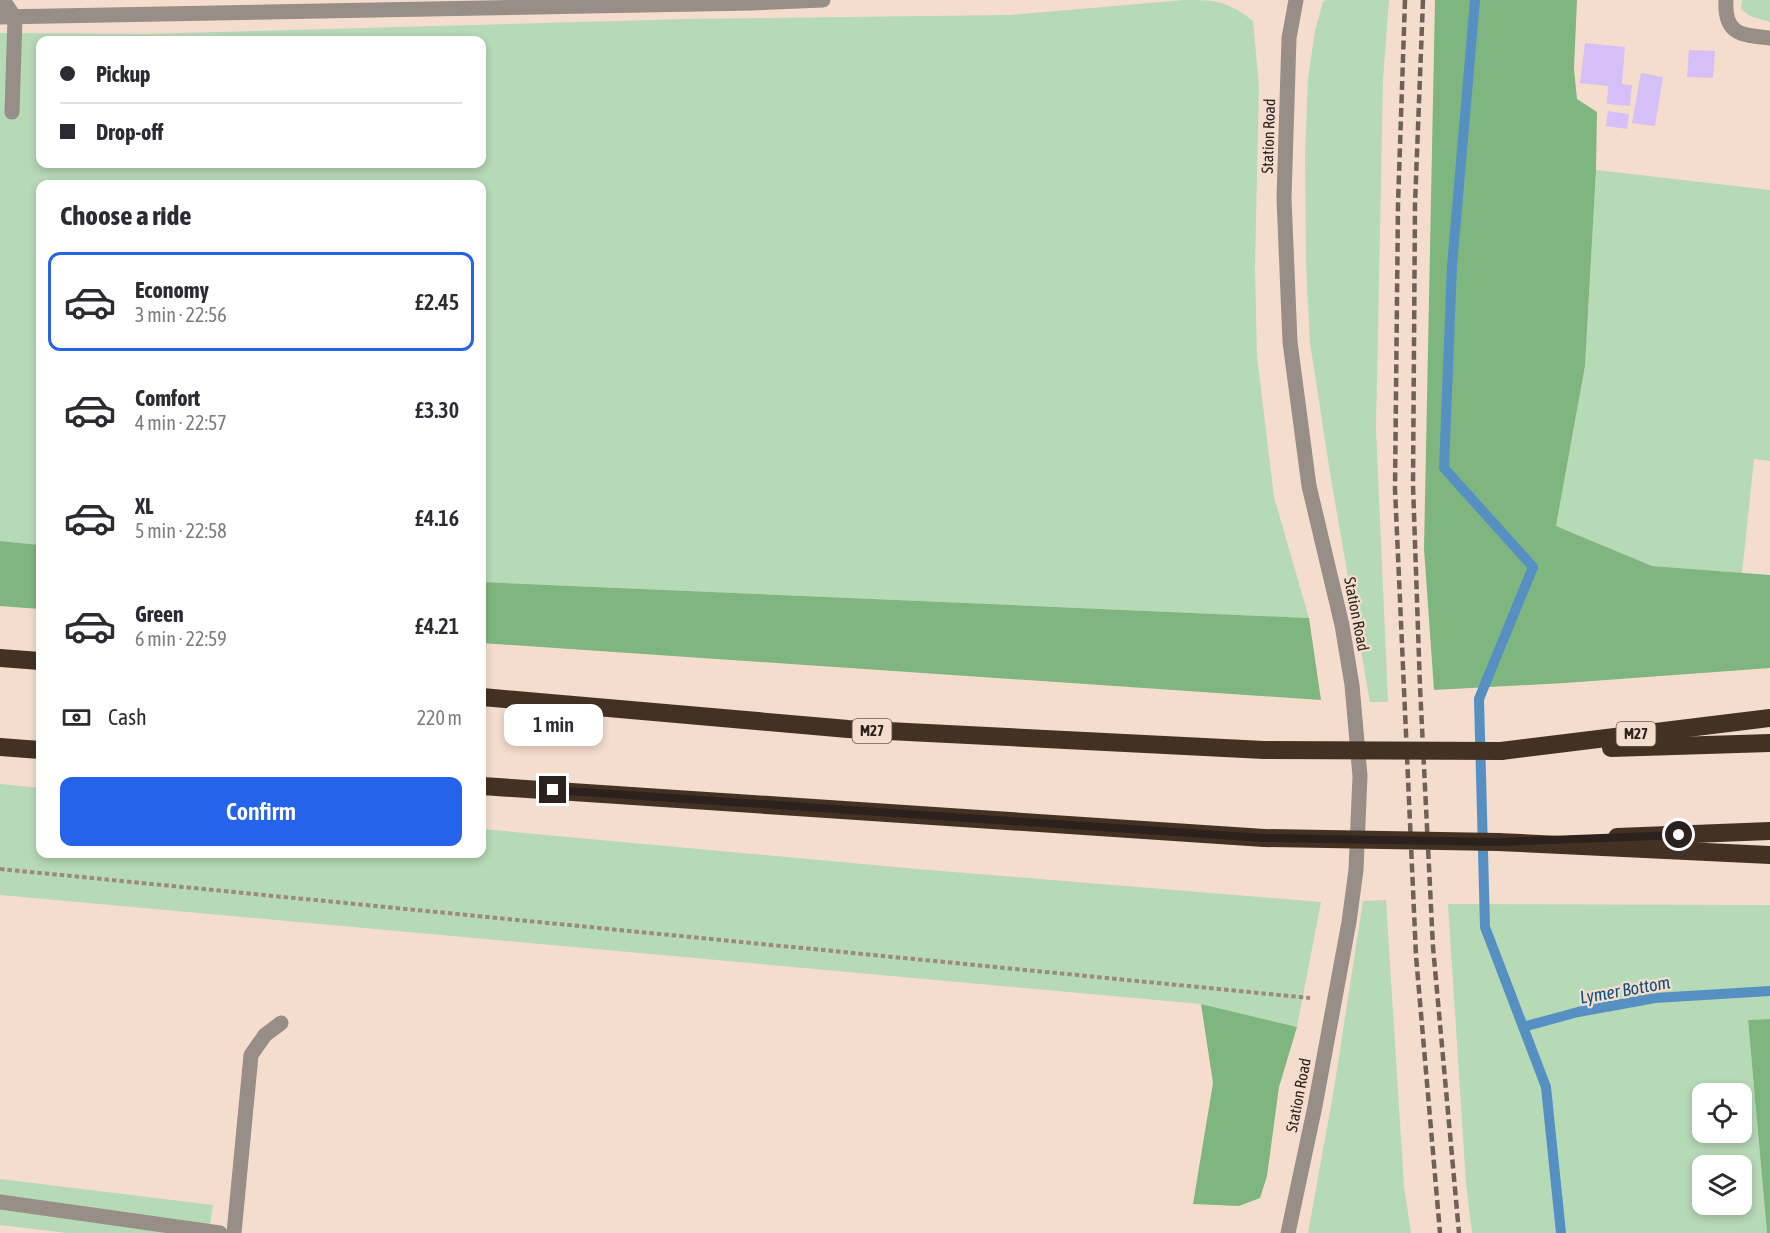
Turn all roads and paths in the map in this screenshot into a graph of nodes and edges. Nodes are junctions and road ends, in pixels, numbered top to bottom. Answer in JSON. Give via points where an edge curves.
{"nodes":[{"id":1,"x":3,"y":0,"type":"edge"},
{"id":2,"x":814,"y":0,"type":"edge"},
{"id":3,"x":823,"y":0,"type":"edge"},
{"id":4,"x":1296,"y":0,"type":"edge"},
{"id":5,"x":1726,"y":0,"type":"edge"},
{"id":6,"x":7,"y":17,"type":"edge"},
{"id":7,"x":1770,"y":38,"type":"edge"},
{"id":8,"x":12,"y":112,"type":"dead end"},
{"id":9,"x":0,"y":658,"type":"edge"},
{"id":10,"x":36,"y":661,"type":"edge"},
{"id":11,"x":486,"y":697,"type":"edge"},
{"id":12,"x":1770,"y":718,"type":"edge"},
{"id":13,"x":1770,"y":743,"type":"edge"},
{"id":14,"x":0,"y":747,"type":"edge"},
{"id":15,"x":36,"y":750,"type":"edge"},
{"id":16,"x":1501,"y":751,"type":"junction"},
{"id":17,"x":486,"y":786,"type":"edge"},
{"id":18,"x":1770,"y":831,"type":"edge"},
{"id":19,"x":1498,"y":842,"type":"junction"},
{"id":20,"x":1770,"y":855,"type":"edge"},
{"id":21,"x":0,"y":869,"type":"edge"},
{"id":22,"x":1334,"y":1000,"type":"junction"},
{"id":23,"x":281,"y":1023,"type":"dead end"},
{"id":24,"x":0,"y":1202,"type":"edge"},
{"id":25,"x":220,"y":1233,"type":"edge"},
{"id":26,"x":234,"y":1233,"type":"edge"},
{"id":27,"x":1288,"y":1233,"type":"edge"}],
"edges":[{"from":1,"to":6,"type":"street"},
{"from":2,"to":3,"type":"street"},
{"from":2,"to":6,"type":"street"},
{"from":4,"to":22,"type":"street","name":"Station Road","via":[[1289,38],[1284,198],[1290,342],[1310,486],[1352,685],[1360,776],[1356,870]]},
{"from":5,"to":7,"type":"street","via":[[1725,16],[1734,31]]},
{"from":6,"to":8,"type":"street"},
{"from":9,"to":10,"type":"highway"},
{"from":11,"to":16,"type":"highway","number":"M27","bridge":true,"via":[[848,729],[1264,750]]},
{"from":12,"to":16,"type":"highway","number":"M27"},
{"from":13,"to":16,"type":"highway","number":"M27"},
{"from":14,"to":15,"type":"highway"},
{"from":17,"to":19,"type":"highway","bridge":true,"via":[[1264,838]]},
{"from":18,"to":19,"type":"highway"},
{"from":19,"to":20,"type":"highway"},
{"from":21,"to":22,"type":"path"},
{"from":22,"to":27,"type":"street","name":"Station Road"},
{"from":23,"to":26,"type":"street","via":[[265,1035],[251,1055]]},
{"from":24,"to":25,"type":"street"}]}
